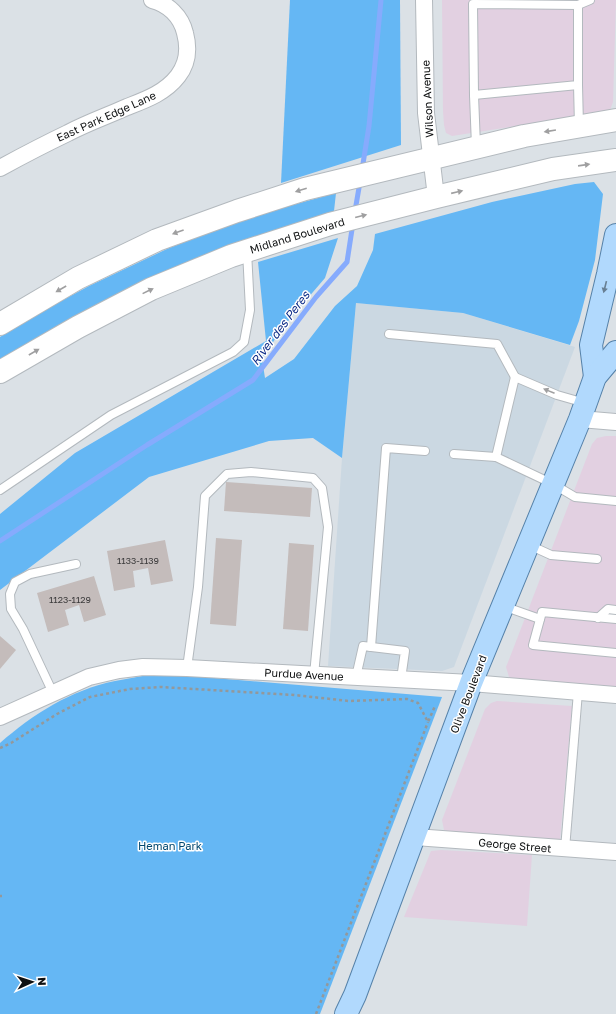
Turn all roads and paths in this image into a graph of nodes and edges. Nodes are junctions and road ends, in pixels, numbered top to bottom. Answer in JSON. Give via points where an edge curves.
{"nodes":[{"id":1,"x":152,"y":0,"type":"edge"},
{"id":2,"x":424,"y":0,"type":"edge"},
{"id":3,"x":590,"y":0,"type":"edge"},
{"id":4,"x":473,"y":2,"type":"edge"},
{"id":5,"x":578,"y":4,"type":"junction"},
{"id":6,"x":578,"y":85,"type":"junction"},
{"id":7,"x":474,"y":95,"type":"junction"},
{"id":8,"x":616,"y":120,"type":"edge"},
{"id":9,"x":579,"y":126,"type":"junction"},
{"id":10,"x":476,"y":147,"type":"junction"},
{"id":11,"x":430,"y":158,"type":"junction"},
{"id":12,"x":616,"y":160,"type":"edge"},
{"id":13,"x":0,"y":168,"type":"edge"},
{"id":14,"x":436,"y":197,"type":"junction"},
{"id":15,"x":616,"y":235,"type":"edge"},
{"id":16,"x":247,"y":251,"type":"junction"},
{"id":17,"x":0,"y":324,"type":"edge"},
{"id":18,"x":388,"y":334,"type":"dead end"},
{"id":19,"x":616,"y":352,"type":"edge"},
{"id":20,"x":0,"y":372,"type":"edge"},
{"id":21,"x":515,"y":377,"type":"junction"},
{"id":22,"x":595,"y":377,"type":"junction"},
{"id":23,"x":583,"y":411,"type":"junction"},
{"id":24,"x":616,"y":422,"type":"edge"},
{"id":25,"x":425,"y":451,"type":"dead end"},
{"id":26,"x":454,"y":454,"type":"dead end"},
{"id":27,"x":496,"y":457,"type":"junction"},
{"id":28,"x":554,"y":484,"type":"junction"},
{"id":29,"x":0,"y":490,"type":"edge"},
{"id":30,"x":616,"y":501,"type":"edge"},
{"id":31,"x":528,"y":544,"type":"junction"},
{"id":32,"x":597,"y":559,"type":"dead end"},
{"id":33,"x":76,"y":564,"type":"dead end"},
{"id":34,"x":503,"y":606,"type":"junction"},
{"id":35,"x":616,"y":610,"type":"edge"},
{"id":36,"x":598,"y":618,"type":"junction"},
{"id":37,"x":540,"y":619,"type":"junction"},
{"id":38,"x":616,"y":619,"type":"edge"},
{"id":39,"x":371,"y":647,"type":"junction"},
{"id":40,"x":616,"y":653,"type":"edge"},
{"id":41,"x":187,"y":668,"type":"junction"},
{"id":42,"x":314,"y":675,"type":"junction"},
{"id":43,"x":356,"y":677,"type":"junction"},
{"id":44,"x":401,"y":679,"type":"junction"},
{"id":45,"x":471,"y":683,"type":"junction"},
{"id":46,"x":578,"y":692,"type":"junction"},
{"id":47,"x":54,"y":693,"type":"junction"},
{"id":48,"x":616,"y":695,"type":"edge"},
{"id":49,"x":435,"y":706,"type":"dead end"},
{"id":50,"x":0,"y":717,"type":"edge"},
{"id":51,"x":428,"y":722,"type":"junction"},
{"id":52,"x":0,"y":748,"type":"edge"},
{"id":53,"x":415,"y":837,"type":"junction"},
{"id":54,"x":565,"y":849,"type":"junction"},
{"id":55,"x":616,"y":852,"type":"edge"},
{"id":56,"x":316,"y":1014,"type":"edge"},
{"id":57,"x":346,"y":1014,"type":"edge"}],
"edges":[{"from":1,"to":13,"type":"street","name":"East Park Edge Lane","via":[[163,3],[176,15],[183,26],[187,43],[186,60],[171,84],[155,95],[68,132]]},
{"from":2,"to":11,"type":"street","name":"Wilson Avenue","via":[[426,113]]},
{"from":3,"to":5,"type":"lane"},
{"from":4,"to":5,"type":"lane"},
{"from":4,"to":7,"type":"lane"},
{"from":5,"to":6,"type":"lane"},
{"from":6,"to":7,"type":"lane"},
{"from":6,"to":9,"type":"lane"},
{"from":7,"to":10,"type":"lane"},
{"from":8,"to":9,"type":"main road"},
{"from":9,"to":10,"type":"main road","one_way":true},
{"from":10,"to":11,"type":"main road"},
{"from":11,"to":14,"type":"street","name":"Wilson Avenue"},
{"from":11,"to":17,"type":"main road","one_way":true,"via":[[305,189],[237,210],[157,240],[78,278]]},
{"from":14,"to":12,"type":"main road","name":"Midland Boulevard","one_way":true,"via":[[553,169]]},
{"from":16,"to":14,"type":"main road","name":"Midland Boulevard","one_way":true,"via":[[330,224]]},
{"from":15,"to":22,"type":"main road","name":"Olive Boulevard","one_way":true,"via":[[591,345]]},
{"from":20,"to":16,"type":"main road","name":"Midland Boulevard","one_way":true,"via":[[151,289]]},
{"from":16,"to":29,"type":"lane","via":[[250,310],[244,342],[233,352],[111,415]]},
{"from":18,"to":21,"type":"lane","via":[[497,344]]},
{"from":19,"to":22,"type":"main road","name":"Olive Boulevard"},
{"from":23,"to":21,"type":"lane","one_way":true,"via":[[557,394]]},
{"from":21,"to":27,"type":"lane"},
{"from":22,"to":23,"type":"main road","name":"Olive Boulevard"},
{"from":23,"to":24,"type":"street"},
{"from":23,"to":28,"type":"main road","name":"Olive Boulevard"},
{"from":25,"to":39,"type":"lane","via":[[386,448]]},
{"from":26,"to":27,"type":"lane"},
{"from":27,"to":28,"type":"lane"},
{"from":28,"to":30,"type":"lane","via":[[575,496]]},
{"from":28,"to":31,"type":"main road","name":"Olive Boulevard"},
{"from":31,"to":32,"type":"lane","via":[[551,555]]},
{"from":31,"to":34,"type":"main road","name":"Olive Boulevard"},
{"from":33,"to":47,"type":"lane","via":[[30,574],[15,582],[10,594],[11,609]]},
{"from":34,"to":37,"type":"lane"},
{"from":34,"to":45,"type":"main road","name":"Olive Boulevard"},
{"from":35,"to":36,"type":"lane","via":[[608,609]]},
{"from":36,"to":37,"type":"lane","via":[[542,612]]},
{"from":36,"to":38,"type":"lane"},
{"from":37,"to":40,"type":"lane","via":[[533,645]]},
{"from":39,"to":43,"type":"lane","via":[[363,646]]},
{"from":39,"to":44,"type":"lane","via":[[405,651]]},
{"from":41,"to":42,"type":"street","name":"Purdue Avenue"},
{"from":41,"to":42,"type":"lane","via":[[198,587],[205,496],[227,474],[251,472],[313,478],[322,488],[328,527]]},
{"from":41,"to":47,"type":"street","name":"Purdue Avenue","via":[[143,667],[119,670],[89,677]]},
{"from":42,"to":43,"type":"street","name":"Purdue Avenue"},
{"from":43,"to":44,"type":"street","name":"Purdue Avenue"},
{"from":44,"to":45,"type":"street","name":"Purdue Avenue"},
{"from":45,"to":46,"type":"street","name":"Purdue Avenue"},
{"from":45,"to":53,"type":"main road","name":"Olive Boulevard"},
{"from":46,"to":48,"type":"street","name":"Purdue Avenue"},
{"from":46,"to":54,"type":"lane"},
{"from":47,"to":50,"type":"street","name":"Purdue Avenue"},
{"from":49,"to":51,"type":"path"},
{"from":51,"to":52,"type":"path","via":[[418,703],[407,699],[349,701],[161,687],[130,689],[90,697]]},
{"from":51,"to":56,"type":"path"},
{"from":53,"to":54,"type":"street","name":"George Street"},
{"from":53,"to":57,"type":"main road","name":"Olive Boulevard"},
{"from":54,"to":55,"type":"street","name":"George Street"}]}
